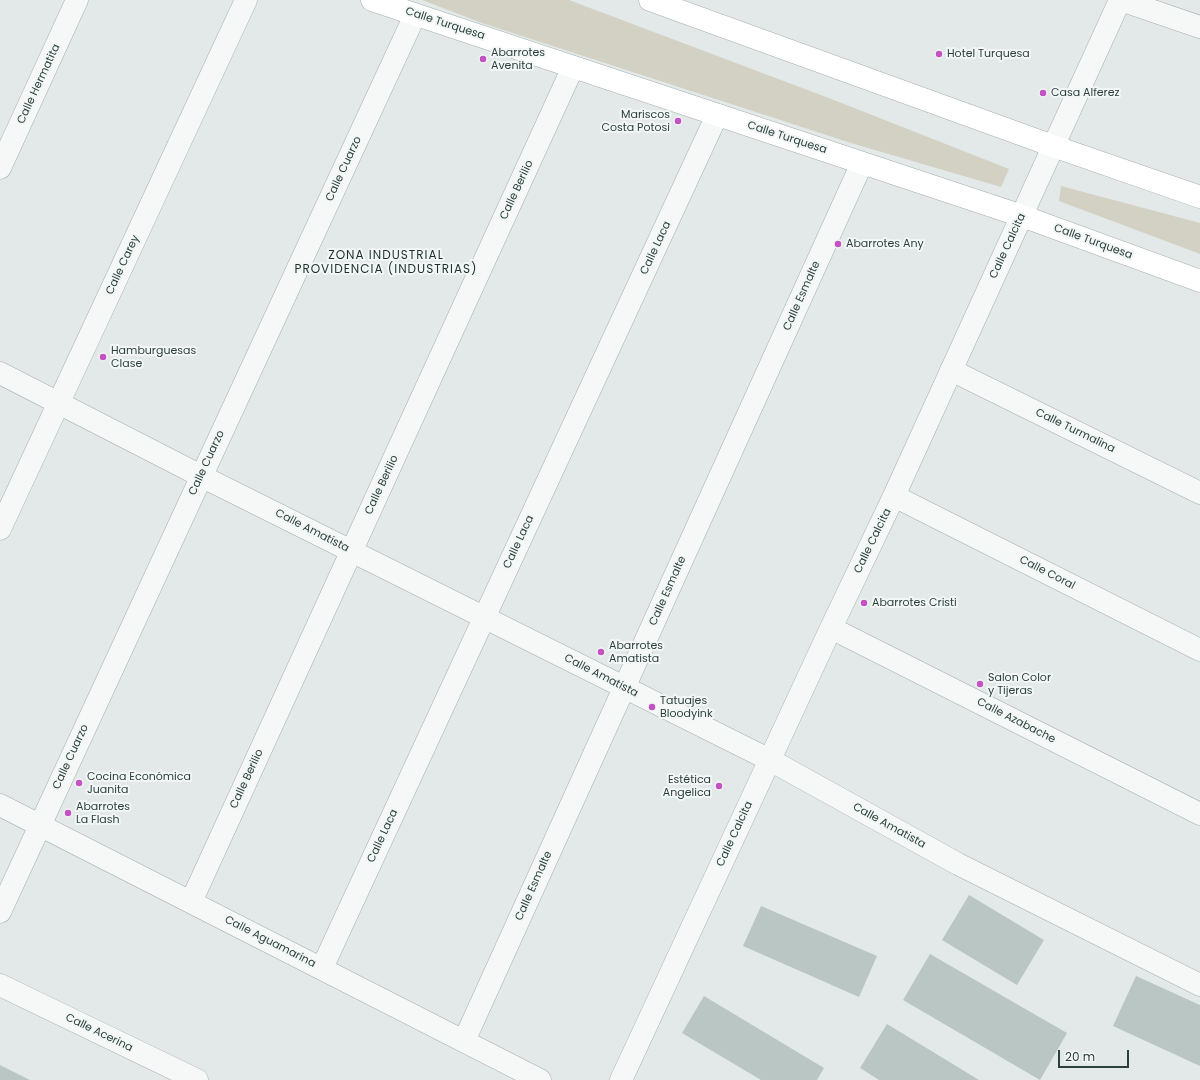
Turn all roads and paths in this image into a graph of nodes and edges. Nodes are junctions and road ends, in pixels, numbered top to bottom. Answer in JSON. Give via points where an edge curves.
{"nodes":[{"id":1,"x":77,"y":0,"type":"edge"},
{"id":2,"x":246,"y":0,"type":"edge"},
{"id":3,"x":372,"y":0,"type":"edge"},
{"id":4,"x":650,"y":0,"type":"edge"},
{"id":5,"x":1121,"y":0,"type":"edge"},
{"id":6,"x":415,"y":14,"type":"junction"},
{"id":7,"x":1200,"y":27,"type":"edge"},
{"id":8,"x":573,"y":67,"type":"junction"},
{"id":9,"x":717,"y":115,"type":"junction"},
{"id":10,"x":1054,"y":146,"type":"junction"},
{"id":11,"x":862,"y":163,"type":"junction"},
{"id":12,"x":0,"y":168,"type":"edge"},
{"id":13,"x":1200,"y":196,"type":"edge"},
{"id":14,"x":1022,"y":216,"type":"junction"},
{"id":15,"x":1200,"y":281,"type":"edge"},
{"id":16,"x":951,"y":370,"type":"junction"},
{"id":17,"x":0,"y":374,"type":"edge"},
{"id":18,"x":58,"y":403,"type":"junction"},
{"id":19,"x":201,"y":476,"type":"junction"},
{"id":20,"x":1200,"y":493,"type":"edge"},
{"id":21,"x":894,"y":496,"type":"junction"},
{"id":22,"x":0,"y":529,"type":"edge"},
{"id":23,"x":352,"y":552,"type":"junction"},
{"id":24,"x":484,"y":618,"type":"junction"},
{"id":25,"x":831,"y":628,"type":"junction"},
{"id":26,"x":1200,"y":650,"type":"edge"},
{"id":27,"x":624,"y":688,"type":"junction"},
{"id":28,"x":770,"y":760,"type":"junction"},
{"id":29,"x":0,"y":805,"type":"edge"},
{"id":30,"x":1200,"y":814,"type":"edge"},
{"id":31,"x":40,"y":825,"type":"junction"},
{"id":32,"x":191,"y":902,"type":"junction"},
{"id":33,"x":0,"y":912,"type":"edge"},
{"id":34,"x":322,"y":968,"type":"junction"},
{"id":35,"x":0,"y":985,"type":"edge"},
{"id":36,"x":1200,"y":985,"type":"edge"},
{"id":37,"x":464,"y":1041,"type":"junction"},
{"id":38,"x":197,"y":1080,"type":"edge"},
{"id":39,"x":540,"y":1080,"type":"edge"},
{"id":40,"x":621,"y":1080,"type":"edge"}],
"edges":[{"from":1,"to":12,"type":"street","name":"Calle Hermatita"},
{"from":2,"to":18,"type":"street","name":"Calle Carey"},
{"from":3,"to":6,"type":"main road","name":"Calle Turquesa"},
{"from":4,"to":10,"type":"main road"},
{"from":5,"to":7,"type":"street"},
{"from":5,"to":10,"type":"street","name":"Calle Calcita"},
{"from":6,"to":8,"type":"main road","name":"Calle Turquesa"},
{"from":6,"to":19,"type":"street","name":"Calle Cuarzo"},
{"from":8,"to":9,"type":"main road","name":"Calle Turquesa"},
{"from":8,"to":23,"type":"street","name":"Calle Berilio"},
{"from":9,"to":11,"type":"main road","name":"Calle Turquesa"},
{"from":9,"to":24,"type":"street","name":"Calle Laca"},
{"from":10,"to":13,"type":"main road"},
{"from":10,"to":14,"type":"street","name":"Calle Calcita"},
{"from":11,"to":14,"type":"main road","name":"Calle Turquesa"},
{"from":11,"to":27,"type":"street","name":"Calle Esmalte"},
{"from":14,"to":15,"type":"main road","name":"Calle Turquesa"},
{"from":14,"to":16,"type":"street","name":"Calle Calcita"},
{"from":16,"to":20,"type":"street","name":"Calle Turmalina"},
{"from":16,"to":21,"type":"street","name":"Calle Calcita"},
{"from":17,"to":18,"type":"street","name":"Calle Amatista"},
{"from":18,"to":19,"type":"street","name":"Calle Amatista"},
{"from":18,"to":22,"type":"street","name":"Calle Carey"},
{"from":19,"to":23,"type":"street","name":"Calle Amatista"},
{"from":19,"to":31,"type":"street","name":"Calle Cuarzo"},
{"from":21,"to":25,"type":"street","name":"Calle Calcita"},
{"from":21,"to":26,"type":"street","name":"Calle Coral"},
{"from":23,"to":24,"type":"street","name":"Calle Amatista"},
{"from":23,"to":32,"type":"street","name":"Calle Berilio"},
{"from":24,"to":27,"type":"street","name":"Calle Amatista"},
{"from":24,"to":34,"type":"street","name":"Calle Laca"},
{"from":25,"to":28,"type":"street","name":"Calle Calcita"},
{"from":25,"to":30,"type":"street","name":"Calle Azabache"},
{"from":27,"to":28,"type":"street","name":"Calle Amatista"},
{"from":27,"to":37,"type":"street","name":"Calle Esmalte"},
{"from":28,"to":36,"type":"street","name":"Calle Amatista","via":[[958,864]]},
{"from":28,"to":40,"type":"street","name":"Calle Calcita"},
{"from":29,"to":31,"type":"street","name":"Calle Aguamarina"},
{"from":31,"to":32,"type":"street","name":"Calle Aguamarina"},
{"from":31,"to":33,"type":"street","name":"Calle Cuarzo"},
{"from":32,"to":34,"type":"street","name":"Calle Aguamarina"},
{"from":34,"to":37,"type":"street","name":"Calle Aguamarina"},
{"from":35,"to":38,"type":"street","name":"Calle Acerina"},
{"from":37,"to":39,"type":"street","name":"Calle Aguamarina"}]}
